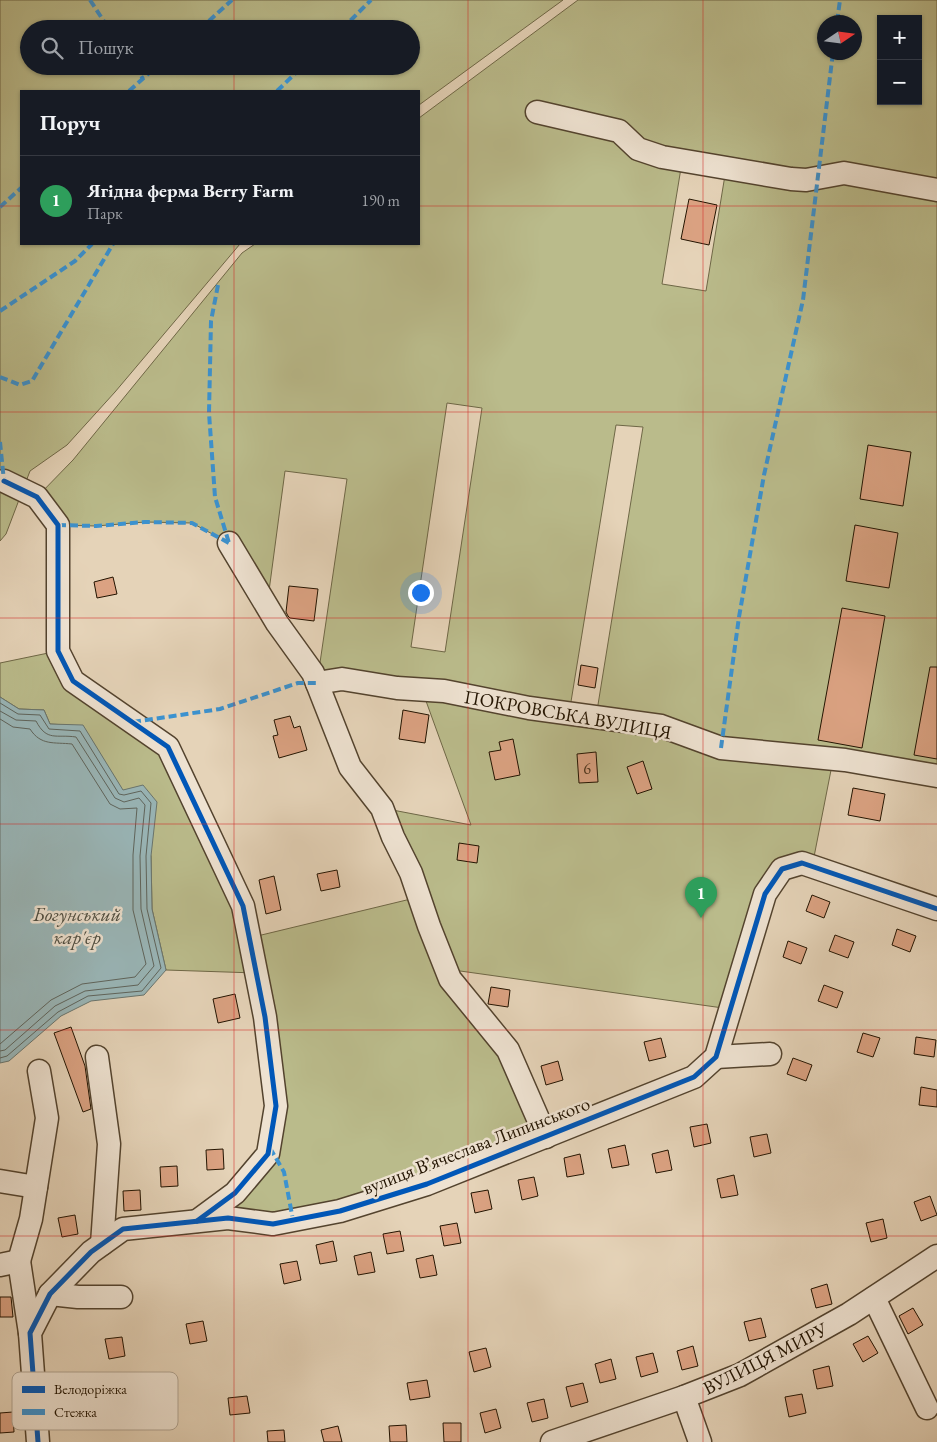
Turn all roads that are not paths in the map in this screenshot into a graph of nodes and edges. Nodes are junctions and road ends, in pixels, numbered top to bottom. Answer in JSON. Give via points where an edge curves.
{"nodes":[{"id":1,"x":536,"y":112,"type":"dead end"},
{"id":2,"x":937,"y":190,"type":"edge"},
{"id":3,"x":4,"y":481,"type":"dead end"},
{"id":4,"x":229,"y":543,"type":"dead end"},
{"id":5,"x":316,"y":683,"type":"junction"},
{"id":6,"x":937,"y":776,"type":"edge"},
{"id":7,"x":937,"y":909,"type":"edge"},
{"id":8,"x":770,"y":1054,"type":"dead end"},
{"id":9,"x":97,"y":1057,"type":"dead end"},
{"id":10,"x":716,"y":1057,"type":"junction"},
{"id":11,"x":39,"y":1071,"type":"dead end"},
{"id":12,"x":546,"y":1136,"type":"junction"},
{"id":13,"x":0,"y":1181,"type":"edge"},
{"id":14,"x":36,"y":1187,"type":"junction"},
{"id":15,"x":196,"y":1221,"type":"junction"},
{"id":16,"x":102,"y":1244,"type":"junction"},
{"id":17,"x":9,"y":1263,"type":"edge"},
{"id":18,"x":935,"y":1265,"type":"edge"},
{"id":19,"x":50,"y":1294,"type":"junction"},
{"id":20,"x":121,"y":1297,"type":"dead end"},
{"id":21,"x":874,"y":1298,"type":"junction"},
{"id":22,"x":30,"y":1333,"type":"junction"},
{"id":23,"x":33,"y":1372,"type":"edge"},
{"id":24,"x":684,"y":1397,"type":"junction"},
{"id":25,"x":926,"y":1408,"type":"dead end"},
{"id":26,"x":552,"y":1442,"type":"edge"},
{"id":27,"x":700,"y":1442,"type":"edge"}],
"edges":[{"from":1,"to":2,"type":"street","via":[[619,131],[638,149],[662,157],[791,179],[806,180],[844,173]]},
{"from":3,"to":15,"type":"street","via":[[37,497],[58,525],[58,651],[73,680],[168,747],[243,906],[265,1017],[276,1106],[268,1154],[236,1192]]},
{"from":4,"to":5,"type":"street","via":[[313,673]]},
{"from":5,"to":6,"type":"street","name":"ПОКРОВСЬКА ВУЛИЦЯ","via":[[342,679],[444,692],[529,708],[660,726],[721,748],[845,760]]},
{"from":5,"to":12,"type":"street","via":[[350,767],[382,808],[392,837],[411,873],[450,979],[508,1050]]},
{"from":7,"to":10,"type":"street","via":[[802,864],[782,869],[765,894]]},
{"from":8,"to":10,"type":"street"},
{"from":9,"to":16,"type":"street","via":[[109,1144]]},
{"from":10,"to":12,"type":"street","name":"вулиця Вʼячеслава Липинського","via":[[694,1077]]},
{"from":11,"to":14,"type":"street","via":[[47,1118]]},
{"from":12,"to":15,"type":"street","name":"вулиця Вʼячеслава Липинського","via":[[427,1184],[340,1211],[274,1224],[228,1218]]},
{"from":13,"to":14,"type":"street"},
{"from":14,"to":17,"type":"street","via":[[31,1219]]},
{"from":15,"to":16,"type":"street","name":"вулиця Вʼячеслава Липинського","via":[[123,1229]]},
{"from":16,"to":19,"type":"street","name":"вулиця Вʼячеслава Липинського"},
{"from":17,"to":22,"type":"street"},
{"from":18,"to":21,"type":"street","name":"ВУЛИЦЯ МИРУ"},
{"from":19,"to":20,"type":"street"},
{"from":19,"to":22,"type":"street","name":"вулиця Вʼячеслава Липинського"},
{"from":21,"to":24,"type":"street","name":"ВУЛИЦЯ МИРУ","via":[[768,1360]]},
{"from":21,"to":25,"type":"street"},
{"from":22,"to":23,"type":"street"},
{"from":24,"to":26,"type":"street","name":"ВУЛИЦЯ МИРУ"},
{"from":24,"to":27,"type":"street"}]}
